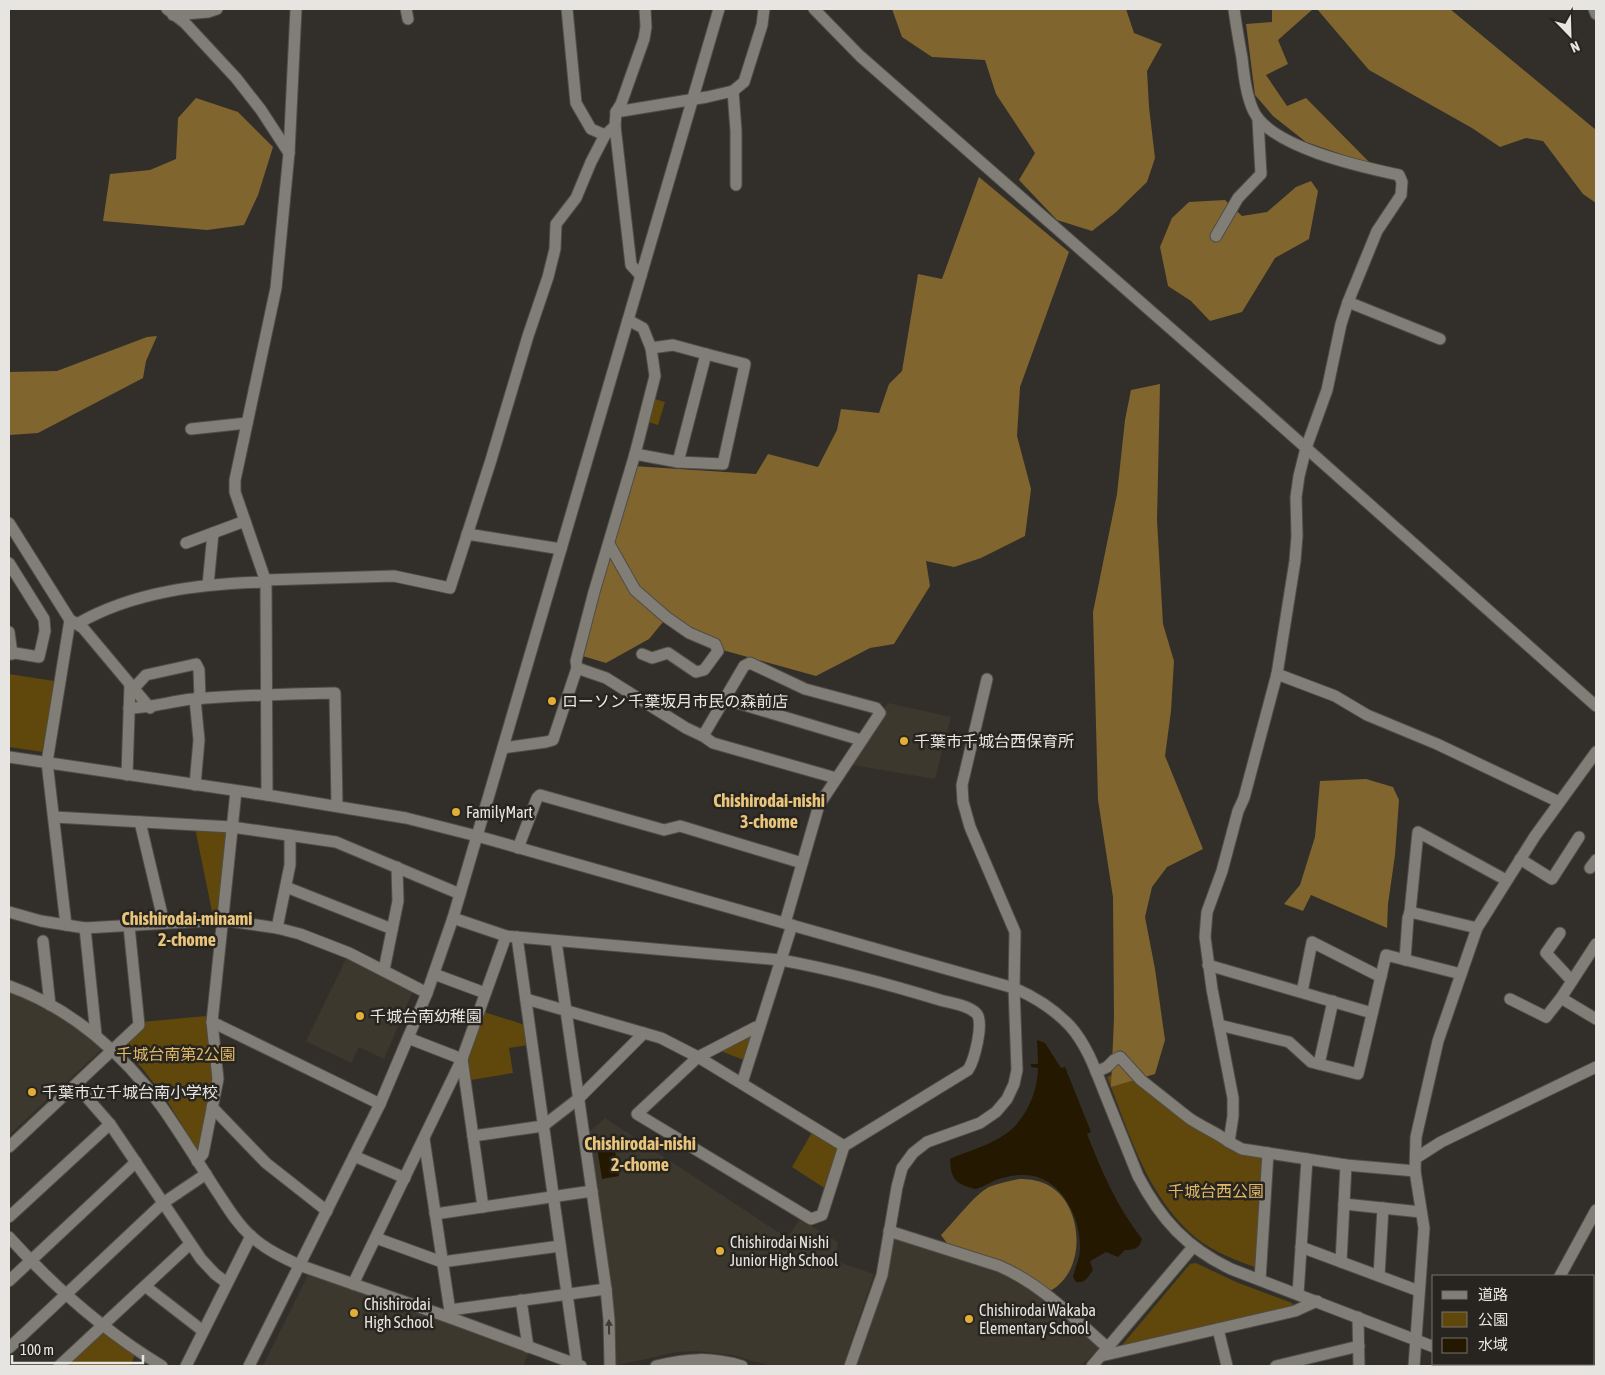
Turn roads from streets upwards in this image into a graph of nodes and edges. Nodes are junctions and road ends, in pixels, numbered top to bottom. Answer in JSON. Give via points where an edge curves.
{"nodes":[{"id":1,"x":217,"y":9,"type":"edge"},
{"id":2,"x":296,"y":9,"type":"edge"},
{"id":3,"x":567,"y":9,"type":"edge"},
{"id":4,"x":645,"y":9,"type":"edge"},
{"id":5,"x":719,"y":9,"type":"edge"},
{"id":6,"x":764,"y":9,"type":"edge"},
{"id":7,"x":814,"y":9,"type":"edge"},
{"id":8,"x":1234,"y":9,"type":"edge"},
{"id":9,"x":1594,"y":9,"type":"edge"},
{"id":10,"x":170,"y":12,"type":"edge"},
{"id":11,"x":1596,"y":14,"type":"edge"},
{"id":12,"x":733,"y":91,"type":"junction"},
{"id":13,"x":692,"y":98,"type":"junction"},
{"id":14,"x":616,"y":112,"type":"junction"},
{"id":15,"x":1258,"y":120,"type":"junction"},
{"id":16,"x":615,"y":126,"type":"junction"},
{"id":17,"x":605,"y":135,"type":"junction"},
{"id":18,"x":289,"y":153,"type":"junction"},
{"id":19,"x":736,"y":185,"type":"dead end"},
{"id":20,"x":1216,"y":236,"type":"dead end"},
{"id":21,"x":641,"y":276,"type":"junction"},
{"id":22,"x":1348,"y":302,"type":"junction"},
{"id":23,"x":628,"y":320,"type":"junction"},
{"id":24,"x":1440,"y":339,"type":"dead end"},
{"id":25,"x":651,"y":348,"type":"junction"},
{"id":26,"x":706,"y":354,"type":"junction"},
{"id":27,"x":247,"y":423,"type":"junction"},
{"id":28,"x":191,"y":429,"type":"dead end"},
{"id":29,"x":1306,"y":448,"type":"junction"},
{"id":30,"x":635,"y":454,"type":"junction"},
{"id":31,"x":678,"y":462,"type":"junction"},
{"id":32,"x":245,"y":521,"type":"junction"},
{"id":33,"x":9,"y":523,"type":"edge"},
{"id":34,"x":213,"y":533,"type":"junction"},
{"id":35,"x":467,"y":534,"type":"junction"},
{"id":36,"x":186,"y":543,"type":"dead end"},
{"id":37,"x":609,"y":544,"type":"junction"},
{"id":38,"x":561,"y":550,"type":"junction"},
{"id":39,"x":9,"y":563,"type":"edge"},
{"id":40,"x":265,"y":581,"type":"junction"},
{"id":41,"x":208,"y":585,"type":"junction"},
{"id":42,"x":73,"y":622,"type":"junction"},
{"id":43,"x":9,"y":632,"type":"edge"},
{"id":44,"x":10,"y":654,"type":"edge"},
{"id":45,"x":642,"y":654,"type":"dead end"},
{"id":46,"x":577,"y":668,"type":"junction"},
{"id":47,"x":1277,"y":674,"type":"junction"},
{"id":48,"x":987,"y":679,"type":"dead end"},
{"id":49,"x":132,"y":686,"type":"junction"},
{"id":50,"x":265,"y":694,"type":"junction"},
{"id":51,"x":198,"y":699,"type":"junction"},
{"id":52,"x":724,"y":699,"type":"junction"},
{"id":53,"x":1596,"y":706,"type":"edge"},
{"id":54,"x":129,"y":708,"type":"junction"},
{"id":55,"x":150,"y":708,"type":"junction"},
{"id":56,"x":703,"y":736,"type":"junction"},
{"id":57,"x":861,"y":740,"type":"junction"},
{"id":58,"x":503,"y":748,"type":"junction"},
{"id":59,"x":1596,"y":752,"type":"edge"},
{"id":60,"x":9,"y":757,"type":"edge"},
{"id":61,"x":47,"y":762,"type":"junction"},
{"id":62,"x":127,"y":775,"type":"junction"},
{"id":63,"x":836,"y":778,"type":"junction"},
{"id":64,"x":195,"y":785,"type":"junction"},
{"id":65,"x":236,"y":791,"type":"junction"},
{"id":66,"x":267,"y":795,"type":"junction"},
{"id":67,"x":1559,"y":802,"type":"junction"},
{"id":68,"x":337,"y":806,"type":"junction"},
{"id":69,"x":54,"y":817,"type":"junction"},
{"id":70,"x":140,"y":822,"type":"junction"},
{"id":71,"x":232,"y":827,"type":"junction"},
{"id":72,"x":290,"y":835,"type":"junction"},
{"id":73,"x":477,"y":836,"type":"junction"},
{"id":74,"x":1579,"y":837,"type":"dead end"},
{"id":75,"x":518,"y":848,"type":"junction"},
{"id":76,"x":1520,"y":859,"type":"junction"},
{"id":77,"x":802,"y":863,"type":"junction"},
{"id":78,"x":397,"y":867,"type":"junction"},
{"id":79,"x":1506,"y":880,"type":"junction"},
{"id":80,"x":286,"y":887,"type":"junction"},
{"id":81,"x":460,"y":894,"type":"junction"},
{"id":82,"x":9,"y":912,"type":"edge"},
{"id":83,"x":1410,"y":912,"type":"junction"},
{"id":84,"x":453,"y":918,"type":"junction"},
{"id":85,"x":222,"y":920,"type":"junction"},
{"id":86,"x":164,"y":923,"type":"junction"},
{"id":87,"x":788,"y":924,"type":"junction"},
{"id":88,"x":66,"y":925,"type":"junction"},
{"id":89,"x":129,"y":926,"type":"junction"},
{"id":90,"x":85,"y":928,"type":"junction"},
{"id":91,"x":277,"y":928,"type":"junction"},
{"id":92,"x":1477,"y":928,"type":"junction"},
{"id":93,"x":392,"y":929,"type":"junction"},
{"id":94,"x":1560,"y":933,"type":"dead end"},
{"id":95,"x":512,"y":936,"type":"junction"},
{"id":96,"x":43,"y":940,"type":"dead end"},
{"id":97,"x":556,"y":940,"type":"junction"},
{"id":98,"x":1596,"y":944,"type":"edge"},
{"id":99,"x":781,"y":960,"type":"junction"},
{"id":100,"x":1405,"y":960,"type":"junction"},
{"id":101,"x":1208,"y":965,"type":"junction"},
{"id":102,"x":384,"y":970,"type":"junction"},
{"id":103,"x":434,"y":974,"type":"junction"},
{"id":104,"x":1461,"y":974,"type":"junction"},
{"id":105,"x":1381,"y":976,"type":"junction"},
{"id":106,"x":1572,"y":981,"type":"junction"},
{"id":107,"x":9,"y":986,"type":"edge"},
{"id":108,"x":1014,"y":988,"type":"junction"},
{"id":109,"x":1302,"y":992,"type":"junction"},
{"id":110,"x":427,"y":993,"type":"junction"},
{"id":111,"x":485,"y":993,"type":"junction"},
{"id":112,"x":1561,"y":998,"type":"junction"},
{"id":113,"x":526,"y":999,"type":"junction"},
{"id":114,"x":1510,"y":999,"type":"dead end"},
{"id":115,"x":1333,"y":1001,"type":"junction"},
{"id":116,"x":50,"y":1005,"type":"junction"},
{"id":117,"x":565,"y":1009,"type":"junction"},
{"id":118,"x":1372,"y":1013,"type":"junction"},
{"id":119,"x":1596,"y":1019,"type":"edge"},
{"id":120,"x":212,"y":1022,"type":"junction"},
{"id":121,"x":1219,"y":1026,"type":"junction"},
{"id":122,"x":759,"y":1028,"type":"junction"},
{"id":123,"x":644,"y":1033,"type":"junction"},
{"id":124,"x":96,"y":1035,"type":"junction"},
{"id":125,"x":408,"y":1038,"type":"junction"},
{"id":126,"x":112,"y":1051,"type":"junction"},
{"id":127,"x":698,"y":1057,"type":"junction"},
{"id":128,"x":462,"y":1059,"type":"junction"},
{"id":129,"x":1319,"y":1064,"type":"junction"},
{"id":130,"x":1596,"y":1067,"type":"edge"},
{"id":131,"x":1096,"y":1072,"type":"junction"},
{"id":132,"x":742,"y":1083,"type":"junction"},
{"id":133,"x":76,"y":1085,"type":"junction"},
{"id":134,"x":578,"y":1099,"type":"junction"},
{"id":135,"x":380,"y":1104,"type":"junction"},
{"id":136,"x":212,"y":1107,"type":"junction"},
{"id":137,"x":110,"y":1124,"type":"junction"},
{"id":138,"x":543,"y":1126,"type":"junction"},
{"id":139,"x":473,"y":1136,"type":"junction"},
{"id":140,"x":424,"y":1139,"type":"junction"},
{"id":141,"x":1229,"y":1142,"type":"junction"},
{"id":142,"x":844,"y":1146,"type":"junction"},
{"id":143,"x":9,"y":1147,"type":"edge"},
{"id":144,"x":1268,"y":1153,"type":"junction"},
{"id":145,"x":354,"y":1156,"type":"junction"},
{"id":146,"x":1416,"y":1158,"type":"junction"},
{"id":147,"x":1307,"y":1159,"type":"junction"},
{"id":148,"x":197,"y":1161,"type":"junction"},
{"id":149,"x":136,"y":1162,"type":"junction"},
{"id":150,"x":1346,"y":1165,"type":"junction"},
{"id":151,"x":1415,"y":1171,"type":"junction"},
{"id":152,"x":206,"y":1174,"type":"junction"},
{"id":153,"x":405,"y":1178,"type":"junction"},
{"id":154,"x":592,"y":1191,"type":"junction"},
{"id":155,"x":553,"y":1197,"type":"junction"},
{"id":156,"x":163,"y":1203,"type":"junction"},
{"id":157,"x":1344,"y":1204,"type":"junction"},
{"id":158,"x":483,"y":1207,"type":"junction"},
{"id":159,"x":1383,"y":1208,"type":"junction"},
{"id":160,"x":1596,"y":1210,"type":"edge"},
{"id":161,"x":327,"y":1211,"type":"junction"},
{"id":162,"x":1421,"y":1212,"type":"junction"},
{"id":163,"x":435,"y":1214,"type":"junction"},
{"id":164,"x":9,"y":1218,"type":"edge"},
{"id":165,"x":889,"y":1231,"type":"junction"},
{"id":166,"x":251,"y":1236,"type":"junction"},
{"id":167,"x":9,"y":1237,"type":"edge"},
{"id":168,"x":376,"y":1238,"type":"junction"},
{"id":169,"x":190,"y":1244,"type":"junction"},
{"id":170,"x":560,"y":1246,"type":"junction"},
{"id":171,"x":1193,"y":1247,"type":"junction"},
{"id":172,"x":1301,"y":1247,"type":"junction"},
{"id":173,"x":30,"y":1261,"type":"junction"},
{"id":174,"x":442,"y":1262,"type":"junction"},
{"id":175,"x":1340,"y":1262,"type":"junction"},
{"id":176,"x":299,"y":1265,"type":"junction"},
{"id":177,"x":1561,"y":1275,"type":"edge"},
{"id":178,"x":1379,"y":1276,"type":"junction"},
{"id":179,"x":1260,"y":1280,"type":"junction"},
{"id":180,"x":9,"y":1281,"type":"edge"},
{"id":181,"x":226,"y":1282,"type":"junction"},
{"id":182,"x":353,"y":1284,"type":"junction"},
{"id":183,"x":145,"y":1286,"type":"junction"},
{"id":184,"x":606,"y":1288,"type":"junction"},
{"id":185,"x":1419,"y":1291,"type":"junction"},
{"id":186,"x":567,"y":1294,"type":"junction"},
{"id":187,"x":1298,"y":1294,"type":"junction"},
{"id":188,"x":65,"y":1295,"type":"junction"},
{"id":189,"x":521,"y":1300,"type":"junction"},
{"id":190,"x":1317,"y":1301,"type":"junction"},
{"id":191,"x":450,"y":1314,"type":"junction"},
{"id":192,"x":1358,"y":1317,"type":"junction"},
{"id":193,"x":103,"y":1326,"type":"junction"},
{"id":194,"x":1218,"y":1329,"type":"junction"},
{"id":195,"x":203,"y":1331,"type":"junction"},
{"id":196,"x":1415,"y":1340,"type":"junction"},
{"id":197,"x":1359,"y":1346,"type":"junction"},
{"id":198,"x":1432,"y":1346,"type":"edge"},
{"id":199,"x":528,"y":1347,"type":"junction"},
{"id":200,"x":9,"y":1348,"type":"edge"},
{"id":201,"x":1105,"y":1352,"type":"junction"},
{"id":202,"x":579,"y":1365,"type":"edge"},
{"id":203,"x":59,"y":1366,"type":"edge"},
{"id":204,"x":162,"y":1366,"type":"edge"},
{"id":205,"x":186,"y":1366,"type":"edge"},
{"id":206,"x":249,"y":1366,"type":"edge"},
{"id":207,"x":610,"y":1366,"type":"edge"},
{"id":208,"x":656,"y":1366,"type":"edge"},
{"id":209,"x":742,"y":1366,"type":"edge"},
{"id":210,"x":850,"y":1366,"type":"edge"},
{"id":211,"x":1092,"y":1366,"type":"edge"},
{"id":212,"x":1227,"y":1366,"type":"edge"},
{"id":213,"x":1276,"y":1366,"type":"edge"},
{"id":214,"x":1359,"y":1366,"type":"edge"},
{"id":215,"x":1414,"y":1366,"type":"edge"}],
"edges":[{"from":1,"to":10,"type":"street"},
{"from":2,"to":18,"type":"street"},
{"from":3,"to":17,"type":"street","via":[[576,102],[591,129]]},
{"from":4,"to":14,"type":"street","via":[[644,39]]},
{"from":5,"to":13,"type":"street"},
{"from":6,"to":12,"type":"street","via":[[744,82]]},
{"from":7,"to":29,"type":"street","via":[[860,56]]},
{"from":8,"to":15,"type":"street","via":[[1244,75]]},
{"from":9,"to":11,"type":"street"},
{"from":10,"to":18,"type":"street","via":[[185,23],[236,78]]},
{"from":12,"to":13,"type":"street"},
{"from":12,"to":19,"type":"street"},
{"from":13,"to":14,"type":"street"},
{"from":13,"to":21,"type":"street"},
{"from":14,"to":16,"type":"street"},
{"from":15,"to":20,"type":"street","via":[[1261,174],[1238,198]]},
{"from":15,"to":22,"type":"street","via":[[1277,135],[1296,144],[1350,165],[1399,175],[1401,195],[1377,231]]},
{"from":16,"to":17,"type":"street"},
{"from":16,"to":21,"type":"street","via":[[631,264]]},
{"from":17,"to":35,"type":"street","via":[[576,198],[556,224],[555,249],[548,277]]},
{"from":18,"to":27,"type":"street","via":[[276,288]]},
{"from":21,"to":23,"type":"street"},
{"from":22,"to":24,"type":"street"},
{"from":22,"to":29,"type":"street","via":[[1328,390]]},
{"from":23,"to":25,"type":"street","via":[[643,328]]},
{"from":23,"to":38,"type":"street"},
{"from":25,"to":26,"type":"street","via":[[673,345]]},
{"from":25,"to":30,"type":"street","via":[[655,376]]},
{"from":26,"to":31,"type":"street"},
{"from":26,"to":31,"type":"street","via":[[745,364],[723,464]]},
{"from":27,"to":28,"type":"street"},
{"from":27,"to":32,"type":"street","via":[[235,480],[235,492]]},
{"from":29,"to":47,"type":"street","via":[[1296,497],[1296,561]]},
{"from":29,"to":53,"type":"street"},
{"from":30,"to":31,"type":"street"},
{"from":30,"to":37,"type":"street"},
{"from":32,"to":34,"type":"street"},
{"from":32,"to":40,"type":"street"},
{"from":33,"to":42,"type":"street"},
{"from":34,"to":36,"type":"street"},
{"from":34,"to":41,"type":"street"},
{"from":35,"to":38,"type":"street"},
{"from":35,"to":40,"type":"street","via":[[450,588],[394,576]]},
{"from":37,"to":45,"type":"street","via":[[636,590],[666,617],[689,633],[715,644],[718,650],[704,670],[696,672],[668,653],[652,658]]},
{"from":37,"to":46,"type":"street","via":[[578,653]]},
{"from":38,"to":58,"type":"street"},
{"from":39,"to":44,"type":"street","via":[[44,619],[45,631],[39,657]]},
{"from":40,"to":41,"type":"street"},
{"from":40,"to":50,"type":"street"},
{"from":41,"to":42,"type":"street","via":[[154,594]]},
{"from":42,"to":49,"type":"street","via":[[83,628]]},
{"from":42,"to":61,"type":"street"},
{"from":43,"to":44,"type":"street"},
{"from":46,"to":56,"type":"street","via":[[606,678]]},
{"from":46,"to":58,"type":"street","via":[[553,740]]},
{"from":47,"to":67,"type":"street","via":[[1335,696],[1367,715],[1478,762]]},
{"from":47,"to":101,"type":"street","via":[[1244,798],[1207,912],[1204,937]]},
{"from":48,"to":108,"type":"street","via":[[962,785],[962,802],[1015,932]]},
{"from":49,"to":51,"type":"street","via":[[146,675],[196,664],[199,670]]},
{"from":49,"to":54,"type":"street"},
{"from":49,"to":55,"type":"street"},
{"from":50,"to":51,"type":"street"},
{"from":50,"to":66,"type":"street"},
{"from":50,"to":68,"type":"street","via":[[335,693]]},
{"from":51,"to":55,"type":"street"},
{"from":51,"to":64,"type":"street","via":[[200,740]]},
{"from":52,"to":56,"type":"street"},
{"from":52,"to":57,"type":"street"},
{"from":52,"to":57,"type":"street","via":[[744,666],[750,663],[806,689],[876,708],[880,713]]},
{"from":54,"to":55,"type":"street"},
{"from":54,"to":62,"type":"street"},
{"from":56,"to":63,"type":"street","via":[[713,743]]},
{"from":57,"to":63,"type":"street"},
{"from":58,"to":73,"type":"street"},
{"from":59,"to":67,"type":"street"},
{"from":60,"to":61,"type":"street"},
{"from":61,"to":62,"type":"street"},
{"from":61,"to":69,"type":"street"},
{"from":62,"to":64,"type":"street"},
{"from":63,"to":77,"type":"street","via":[[819,804]]},
{"from":64,"to":65,"type":"street"},
{"from":65,"to":66,"type":"street"},
{"from":65,"to":71,"type":"street"},
{"from":66,"to":68,"type":"street"},
{"from":67,"to":76,"type":"street"},
{"from":68,"to":73,"type":"street","via":[[406,818]]},
{"from":69,"to":70,"type":"street"},
{"from":69,"to":88,"type":"street"},
{"from":70,"to":71,"type":"street"},
{"from":70,"to":86,"type":"street"},
{"from":71,"to":72,"type":"street"},
{"from":71,"to":85,"type":"street"},
{"from":72,"to":78,"type":"street","via":[[336,842]]},
{"from":72,"to":80,"type":"street"},
{"from":73,"to":75,"type":"street"},
{"from":73,"to":81,"type":"street"},
{"from":74,"to":76,"type":"street","via":[[1552,879]]},
{"from":75,"to":77,"type":"street","via":[[540,795],[664,830],[680,826]]},
{"from":75,"to":87,"type":"street"},
{"from":76,"to":79,"type":"street"},
{"from":77,"to":87,"type":"street"},
{"from":78,"to":81,"type":"street"},
{"from":78,"to":93,"type":"street","via":[[398,901]]},
{"from":79,"to":83,"type":"street","via":[[1418,832]]},
{"from":79,"to":92,"type":"street"},
{"from":80,"to":91,"type":"street"},
{"from":80,"to":93,"type":"street"},
{"from":81,"to":84,"type":"street"},
{"from":82,"to":88,"type":"street"},
{"from":83,"to":92,"type":"street"},
{"from":83,"to":100,"type":"street"},
{"from":84,"to":95,"type":"street"},
{"from":84,"to":103,"type":"street"},
{"from":85,"to":86,"type":"street"},
{"from":85,"to":91,"type":"street"},
{"from":85,"to":120,"type":"street"},
{"from":86,"to":89,"type":"street"},
{"from":87,"to":99,"type":"street"},
{"from":87,"to":108,"type":"street"},
{"from":88,"to":90,"type":"street"},
{"from":89,"to":90,"type":"street"},
{"from":89,"to":126,"type":"street","via":[[139,1025]]},
{"from":90,"to":124,"type":"street"},
{"from":91,"to":102,"type":"street","via":[[324,942]]},
{"from":92,"to":104,"type":"street"},
{"from":93,"to":102,"type":"street"},
{"from":94,"to":106,"type":"street","via":[[1546,953]]},
{"from":95,"to":97,"type":"street"},
{"from":95,"to":111,"type":"street"},
{"from":95,"to":113,"type":"street"},
{"from":96,"to":116,"type":"street"},
{"from":97,"to":99,"type":"street"},
{"from":97,"to":117,"type":"street"},
{"from":98,"to":106,"type":"street"},
{"from":99,"to":122,"type":"street"},
{"from":99,"to":142,"type":"street","via":[[817,966],[918,993],[964,1007],[976,1012],[979,1018],[980,1028],[968,1070]]},
{"from":100,"to":104,"type":"street"},
{"from":100,"to":105,"type":"street","via":[[1386,954]]},
{"from":101,"to":109,"type":"street"},
{"from":101,"to":121,"type":"street"},
{"from":102,"to":110,"type":"street"},
{"from":103,"to":110,"type":"street"},
{"from":103,"to":111,"type":"street"},
{"from":104,"to":146,"type":"street","via":[[1438,1041],[1416,1137]]},
{"from":105,"to":109,"type":"street","via":[[1312,942]]},
{"from":105,"to":118,"type":"street"},
{"from":106,"to":112,"type":"street"},
{"from":107,"to":116,"type":"street"},
{"from":108,"to":131,"type":"street","via":[[1052,1009],[1071,1027]]},
{"from":108,"to":165,"type":"street","via":[[1017,1070],[1008,1099],[980,1123],[927,1142],[913,1153],[902,1168]]},
{"from":109,"to":115,"type":"street"},
{"from":110,"to":125,"type":"street"},
{"from":111,"to":128,"type":"street"},
{"from":112,"to":114,"type":"street","via":[[1546,1017]]},
{"from":112,"to":119,"type":"street"},
{"from":113,"to":117,"type":"street"},
{"from":113,"to":138,"type":"street"},
{"from":115,"to":118,"type":"street"},
{"from":115,"to":129,"type":"street"},
{"from":116,"to":124,"type":"street"},
{"from":117,"to":123,"type":"street"},
{"from":117,"to":134,"type":"street"},
{"from":118,"to":129,"type":"street","via":[[1358,1074]]},
{"from":120,"to":135,"type":"street"},
{"from":120,"to":136,"type":"street","via":[[218,1079]]},
{"from":121,"to":129,"type":"street","via":[[1289,1042],[1311,1062]]},
{"from":121,"to":141,"type":"street","via":[[1233,1098]]},
{"from":122,"to":127,"type":"street"},
{"from":122,"to":132,"type":"street"},
{"from":123,"to":127,"type":"street","via":[[662,1038]]},
{"from":123,"to":134,"type":"street"},
{"from":124,"to":126,"type":"street"},
{"from":125,"to":128,"type":"street"},
{"from":125,"to":135,"type":"street"},
{"from":126,"to":133,"type":"street"},
{"from":126,"to":148,"type":"street","via":[[146,1087]]},
{"from":127,"to":132,"type":"street"},
{"from":127,"to":142,"type":"street","via":[[637,1114],[811,1219],[822,1216]]},
{"from":128,"to":139,"type":"street"},
{"from":128,"to":140,"type":"street"},
{"from":130,"to":146,"type":"street","via":[[1441,1142]]},
{"from":131,"to":141,"type":"street","via":[[1120,1057],[1141,1080],[1175,1107]]},
{"from":131,"to":171,"type":"street","via":[[1145,1190],[1174,1229]]},
{"from":132,"to":142,"type":"street"},
{"from":133,"to":137,"type":"street"},
{"from":133,"to":143,"type":"street"},
{"from":134,"to":138,"type":"street"},
{"from":134,"to":154,"type":"street"},
{"from":135,"to":145,"type":"street"},
{"from":136,"to":148,"type":"street","via":[[203,1154]]},
{"from":136,"to":161,"type":"street","via":[[266,1163]]},
{"from":137,"to":149,"type":"street"},
{"from":137,"to":164,"type":"street"},
{"from":138,"to":139,"type":"street"},
{"from":138,"to":155,"type":"street"},
{"from":139,"to":158,"type":"street"},
{"from":140,"to":153,"type":"street"},
{"from":140,"to":163,"type":"street"},
{"from":141,"to":144,"type":"street","via":[[1242,1149]]},
{"from":144,"to":147,"type":"street"},
{"from":144,"to":179,"type":"street"},
{"from":145,"to":153,"type":"street"},
{"from":145,"to":161,"type":"street"},
{"from":146,"to":151,"type":"street"},
{"from":147,"to":150,"type":"street"},
{"from":147,"to":172,"type":"street"},
{"from":148,"to":152,"type":"street"},
{"from":149,"to":156,"type":"street"},
{"from":149,"to":173,"type":"street"},
{"from":150,"to":151,"type":"street"},
{"from":150,"to":157,"type":"street"},
{"from":151,"to":162,"type":"street"},
{"from":152,"to":156,"type":"street"},
{"from":152,"to":166,"type":"street"},
{"from":153,"to":168,"type":"street"},
{"from":154,"to":155,"type":"street"},
{"from":154,"to":184,"type":"street"},
{"from":155,"to":158,"type":"street"},
{"from":155,"to":170,"type":"street"},
{"from":156,"to":169,"type":"street"},
{"from":156,"to":188,"type":"street"},
{"from":157,"to":159,"type":"street"},
{"from":157,"to":175,"type":"street"},
{"from":158,"to":163,"type":"street"},
{"from":159,"to":162,"type":"street"},
{"from":159,"to":178,"type":"street"},
{"from":160,"to":177,"type":"street"},
{"from":161,"to":176,"type":"street"},
{"from":162,"to":185,"type":"street","via":[[1424,1228]]},
{"from":163,"to":174,"type":"street"},
{"from":165,"to":201,"type":"street","via":[[1015,1273],[1040,1289]]},
{"from":165,"to":210,"type":"street","via":[[882,1275]]},
{"from":166,"to":176,"type":"street","via":[[279,1256]]},
{"from":166,"to":181,"type":"street"},
{"from":167,"to":173,"type":"street"},
{"from":168,"to":174,"type":"street"},
{"from":168,"to":182,"type":"street"},
{"from":169,"to":181,"type":"street"},
{"from":169,"to":183,"type":"street"},
{"from":170,"to":174,"type":"street"},
{"from":170,"to":186,"type":"street"},
{"from":171,"to":179,"type":"street","via":[[1211,1260]]},
{"from":171,"to":201,"type":"street"},
{"from":172,"to":175,"type":"street"},
{"from":172,"to":187,"type":"street"},
{"from":173,"to":180,"type":"street"},
{"from":173,"to":188,"type":"street"},
{"from":174,"to":191,"type":"street"},
{"from":175,"to":178,"type":"street"},
{"from":176,"to":182,"type":"street"},
{"from":176,"to":206,"type":"street"},
{"from":178,"to":185,"type":"street"},
{"from":179,"to":187,"type":"street"},
{"from":181,"to":195,"type":"street"},
{"from":182,"to":191,"type":"street"},
{"from":183,"to":193,"type":"street"},
{"from":183,"to":195,"type":"street"},
{"from":184,"to":186,"type":"street"},
{"from":207,"to":184,"type":"street","one_way":true},
{"from":185,"to":196,"type":"street"},
{"from":186,"to":189,"type":"street"},
{"from":186,"to":202,"type":"street"},
{"from":187,"to":190,"type":"street"},
{"from":188,"to":193,"type":"street"},
{"from":188,"to":200,"type":"street"},
{"from":189,"to":191,"type":"street"},
{"from":189,"to":199,"type":"street"},
{"from":190,"to":192,"type":"street"},
{"from":190,"to":194,"type":"street","via":[[1295,1311]]},
{"from":191,"to":199,"type":"street"},
{"from":192,"to":196,"type":"street"},
{"from":192,"to":197,"type":"street"},
{"from":193,"to":203,"type":"street"},
{"from":193,"to":204,"type":"street"},
{"from":194,"to":201,"type":"street"},
{"from":194,"to":212,"type":"street"},
{"from":195,"to":205,"type":"street"},
{"from":196,"to":198,"type":"street"},
{"from":196,"to":215,"type":"street"},
{"from":197,"to":213,"type":"street"},
{"from":197,"to":214,"type":"street"},
{"from":199,"to":202,"type":"street"},
{"from":201,"to":211,"type":"street"},
{"from":208,"to":209,"type":"street","via":[[704,1359]]}]}
